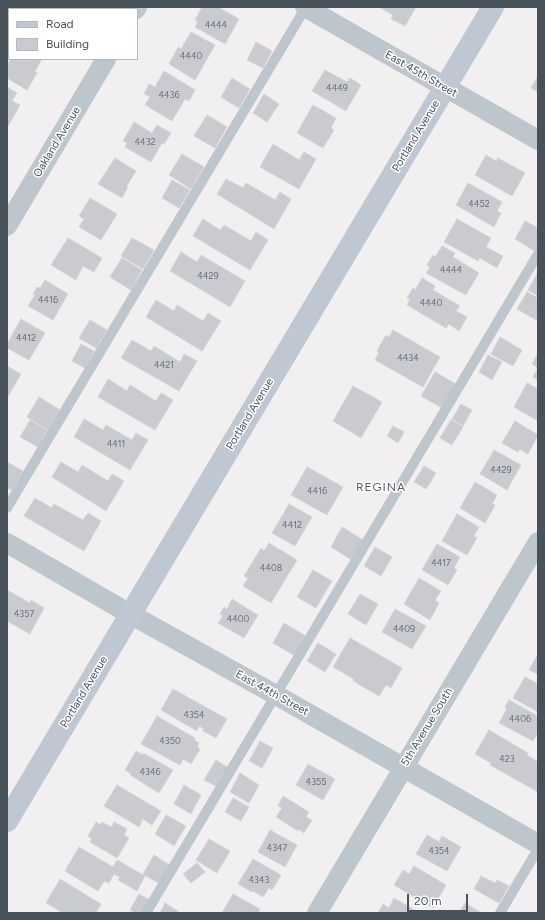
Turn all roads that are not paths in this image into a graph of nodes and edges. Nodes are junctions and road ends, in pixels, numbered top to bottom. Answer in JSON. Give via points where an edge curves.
{"nodes":[{"id":1,"x":306,"y":7,"type":"edge"},
{"id":2,"x":493,"y":7,"type":"edge"},
{"id":3,"x":105,"y":60,"type":"edge"},
{"id":4,"x":445,"y":88,"type":"junction"},
{"id":5,"x":538,"y":140,"type":"edge"},
{"id":6,"x":7,"y":226,"type":"edge"},
{"id":7,"x":538,"y":254,"type":"edge"},
{"id":8,"x":7,"y":508,"type":"edge"},
{"id":9,"x":538,"y":542,"type":"edge"},
{"id":10,"x":7,"y":543,"type":"edge"},
{"id":11,"x":130,"y":614,"type":"junction"},
{"id":12,"x":276,"y":695,"type":"junction"},
{"id":13,"x":404,"y":767,"type":"junction"},
{"id":14,"x":7,"y":821,"type":"edge"},
{"id":15,"x":538,"y":844,"type":"edge"},
{"id":16,"x":538,"y":849,"type":"edge"},
{"id":17,"x":146,"y":913,"type":"edge"},
{"id":18,"x":317,"y":913,"type":"edge"},
{"id":19,"x":500,"y":913,"type":"edge"}],
"edges":[{"from":1,"to":4,"type":"street","name":"East 45th Street"},
{"from":1,"to":8,"type":"lane"},
{"from":2,"to":4,"type":"street","name":"Portland Avenue"},
{"from":3,"to":6,"type":"street","name":"Oakland Avenue"},
{"from":4,"to":5,"type":"street","name":"East 45th Street"},
{"from":4,"to":11,"type":"street","name":"Portland Avenue"},
{"from":7,"to":12,"type":"lane"},
{"from":9,"to":13,"type":"street","name":"5th Avenue South"},
{"from":10,"to":11,"type":"street","name":"East 44th Street"},
{"from":11,"to":12,"type":"street","name":"East 44th Street"},
{"from":11,"to":14,"type":"street","name":"Portland Avenue"},
{"from":12,"to":13,"type":"street","name":"East 44th Street"},
{"from":12,"to":17,"type":"lane"},
{"from":13,"to":15,"type":"street","name":"East 44th Street"},
{"from":13,"to":18,"type":"street","name":"5th Avenue South"},
{"from":16,"to":19,"type":"lane"}]}
